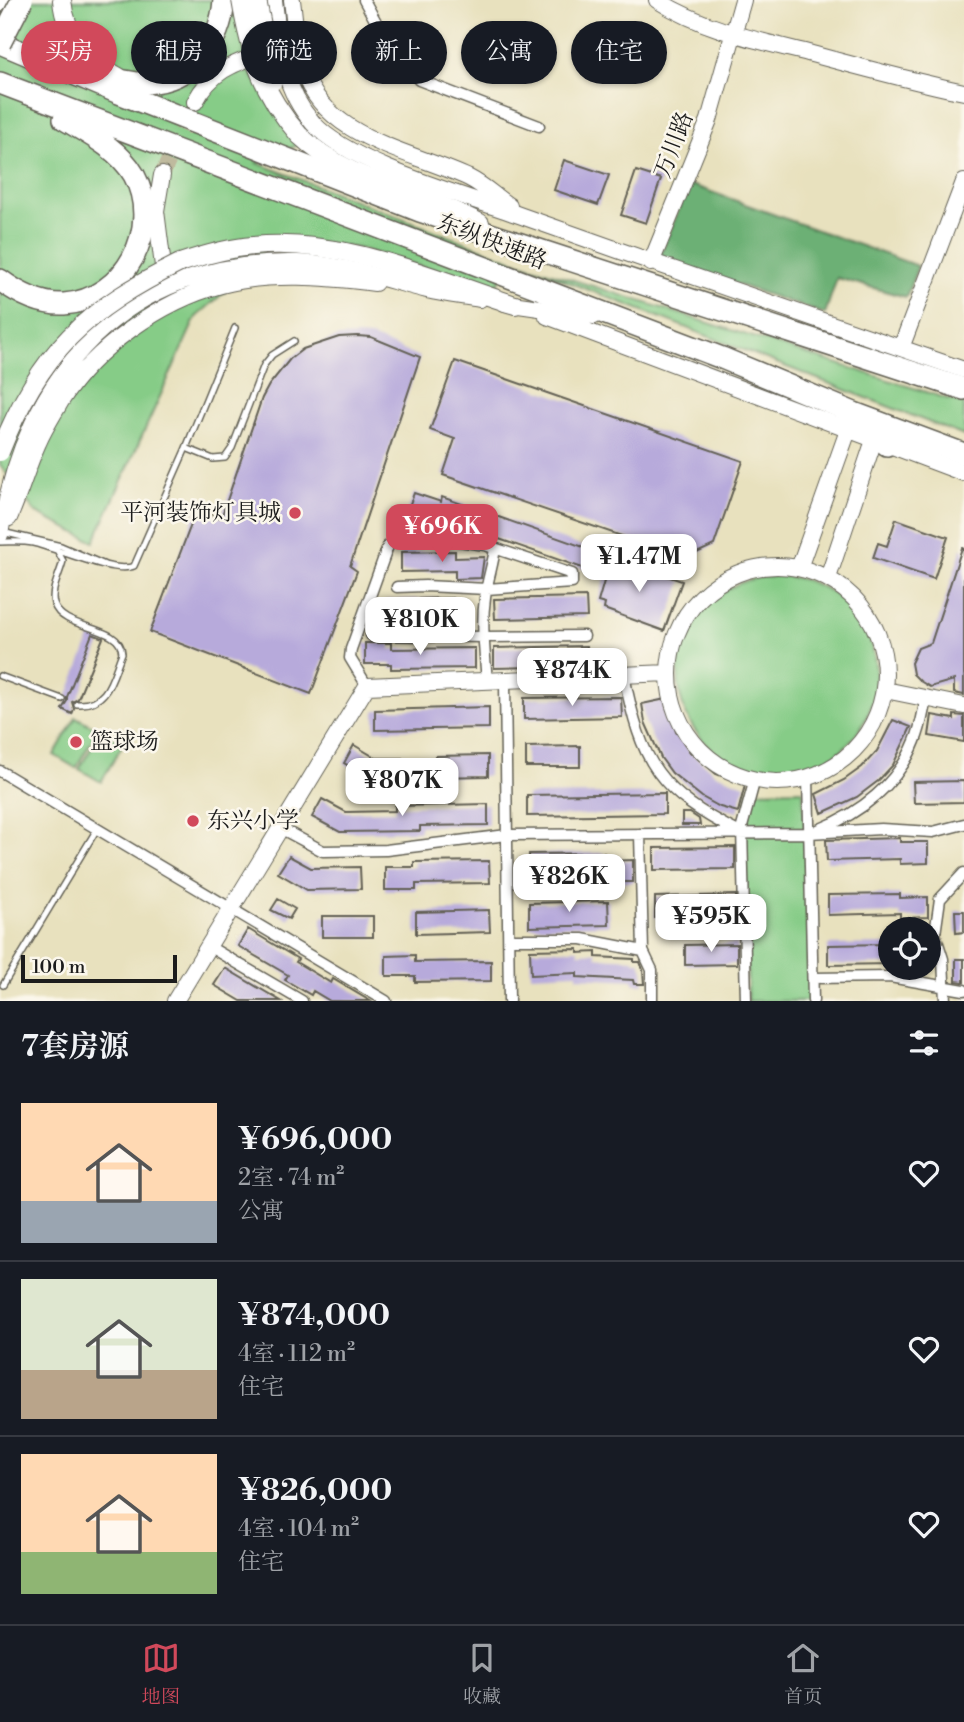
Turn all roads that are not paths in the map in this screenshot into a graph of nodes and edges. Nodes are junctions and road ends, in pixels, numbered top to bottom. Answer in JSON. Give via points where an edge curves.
{"nodes":[{"id":1,"x":22,"y":0,"type":"edge"},
{"id":2,"x":62,"y":0,"type":"edge"},
{"id":3,"x":224,"y":0,"type":"edge"},
{"id":4,"x":241,"y":0,"type":"edge"},
{"id":5,"x":257,"y":0,"type":"edge"},
{"id":6,"x":274,"y":0,"type":"edge"},
{"id":7,"x":292,"y":0,"type":"edge"},
{"id":8,"x":364,"y":0,"type":"edge"},
{"id":9,"x":657,"y":0,"type":"edge"},
{"id":10,"x":743,"y":0,"type":"edge"},
{"id":11,"x":276,"y":21,"type":"edge"},
{"id":12,"x":734,"y":34,"type":"junction"},
{"id":13,"x":0,"y":43,"type":"edge"},
{"id":14,"x":21,"y":52,"type":"edge"},
{"id":15,"x":241,"y":60,"type":"edge"},
{"id":16,"x":117,"y":79,"type":"edge"},
{"id":17,"x":129,"y":82,"type":"junction"},
{"id":18,"x":98,"y":84,"type":"edge"},
{"id":19,"x":289,"y":84,"type":"edge"},
{"id":20,"x":9,"y":87,"type":"edge"},
{"id":21,"x":964,"y":92,"type":"edge"},
{"id":22,"x":195,"y":102,"type":"tunnel mouth"},
{"id":23,"x":539,"y":125,"type":"dead end"},
{"id":24,"x":299,"y":135,"type":"junction"},
{"id":25,"x":163,"y":175,"type":"tunnel mouth"},
{"id":26,"x":964,"y":182,"type":"edge"},
{"id":27,"x":522,"y":216,"type":"junction"},
{"id":28,"x":520,"y":244,"type":"junction"},
{"id":29,"x":651,"y":263,"type":"junction"},
{"id":30,"x":0,"y":280,"type":"edge"},
{"id":31,"x":166,"y":288,"type":"junction"},
{"id":32,"x":427,"y":290,"type":"junction"},
{"id":33,"x":515,"y":305,"type":"junction"},
{"id":34,"x":624,"y":320,"type":"junction"},
{"id":35,"x":235,"y":328,"type":"dead end"},
{"id":36,"x":294,"y":341,"type":"dead end"},
{"id":37,"x":901,"y":348,"type":"junction"},
{"id":38,"x":964,"y":370,"type":"edge"},
{"id":39,"x":964,"y":389,"type":"edge"},
{"id":40,"x":848,"y":417,"type":"junction"},
{"id":41,"x":879,"y":436,"type":"junction"},
{"id":42,"x":186,"y":448,"type":"junction"},
{"id":43,"x":0,"y":452,"type":"edge"},
{"id":44,"x":964,"y":454,"type":"edge"},
{"id":45,"x":964,"y":473,"type":"edge"},
{"id":46,"x":414,"y":534,"type":"dead end"},
{"id":47,"x":1,"y":536,"type":"edge"},
{"id":48,"x":388,"y":546,"type":"dead end"},
{"id":49,"x":495,"y":548,"type":"junction"},
{"id":50,"x":58,"y":550,"type":"junction"},
{"id":51,"x":105,"y":565,"type":"junction"},
{"id":52,"x":799,"y":568,"type":"junction"},
{"id":53,"x":828,"y":578,"type":"junction"},
{"id":54,"x":397,"y":587,"type":"dead end"},
{"id":55,"x":487,"y":589,"type":"junction"},
{"id":56,"x":371,"y":635,"type":"dead end"},
{"id":57,"x":584,"y":636,"type":"dead end"},
{"id":58,"x":483,"y":637,"type":"junction"},
{"id":59,"x":668,"y":673,"type":"junction"},
{"id":60,"x":624,"y":675,"type":"junction"},
{"id":61,"x":0,"y":676,"type":"edge"},
{"id":62,"x":487,"y":682,"type":"junction"},
{"id":63,"x":505,"y":682,"type":"junction"},
{"id":64,"x":367,"y":686,"type":"junction"},
{"id":65,"x":885,"y":690,"type":"junction"},
{"id":66,"x":62,"y":698,"type":"dead end"},
{"id":67,"x":926,"y":699,"type":"junction"},
{"id":68,"x":77,"y":704,"type":"dead end"},
{"id":69,"x":964,"y":706,"type":"edge"},
{"id":70,"x":0,"y":771,"type":"edge"},
{"id":71,"x":808,"y":777,"type":"junction"},
{"id":72,"x":755,"y":779,"type":"junction"},
{"id":73,"x":964,"y":824,"type":"edge"},
{"id":74,"x":98,"y":827,"type":"junction"},
{"id":75,"x":280,"y":828,"type":"junction"},
{"id":76,"x":809,"y":833,"type":"junction"},
{"id":77,"x":640,"y":834,"type":"junction"},
{"id":78,"x":742,"y":834,"type":"junction"},
{"id":79,"x":507,"y":835,"type":"junction"},
{"id":80,"x":964,"y":873,"type":"edge"},
{"id":81,"x":232,"y":908,"type":"junction"},
{"id":82,"x":509,"y":939,"type":"junction"},
{"id":83,"x":208,"y":946,"type":"junction"},
{"id":84,"x":643,"y":951,"type":"junction"},
{"id":85,"x":813,"y":978,"type":"junction"},
{"id":86,"x":3,"y":985,"type":"dead end"},
{"id":87,"x":944,"y":987,"type":"junction"},
{"id":88,"x":964,"y":990,"type":"edge"},
{"id":89,"x":175,"y":1001,"type":"edge"},
{"id":90,"x":302,"y":1001,"type":"edge"},
{"id":91,"x":386,"y":1001,"type":"edge"},
{"id":92,"x":509,"y":1001,"type":"edge"},
{"id":93,"x":652,"y":1001,"type":"edge"},
{"id":94,"x":746,"y":1001,"type":"edge"},
{"id":95,"x":813,"y":1001,"type":"edge"},
{"id":96,"x":945,"y":1001,"type":"edge"}],
"edges":[{"from":1,"to":13,"type":"highway","bridge":true},
{"from":2,"to":17,"type":"main road","via":[[67,24],[80,47],[103,68]]},
{"from":3,"to":17,"type":"highway","via":[[216,35],[190,68],[158,82]]},
{"from":4,"to":24,"type":"main road","bridge":true,"via":[[251,52],[266,88]]},
{"from":5,"to":24,"type":"main road","bridge":true,"via":[[275,90]]},
{"from":6,"to":11,"type":"street"},
{"from":7,"to":27,"type":"street","via":[[303,70],[330,112],[358,132],[472,179]]},
{"from":8,"to":23,"type":"street","via":[[387,42],[419,80]]},
{"from":9,"to":12,"type":"street","via":[[697,22]]},
{"from":10,"to":12,"type":"street","name":"万川路"},
{"from":12,"to":21,"type":"street"},
{"from":12,"to":29,"type":"street","name":"万川路","via":[[709,120]]},
{"from":13,"to":14,"type":"highway","name":"东纵快速路"},
{"from":15,"to":22,"type":"street","via":[[214,75]]},
{"from":16,"to":17,"type":"highway"},
{"from":18,"to":28,"type":"highway","name":"东纵快速路","via":[[420,211]]},
{"from":19,"to":27,"type":"street","via":[[294,100],[314,126],[341,145],[420,180]]},
{"from":20,"to":30,"type":"highway","via":[[106,146],[124,162],[134,174],[142,200],[144,228],[136,253],[119,278],[95,294],[66,304],[35,300]]},
{"from":20,"to":34,"type":"highway","name":"东纵快速路"},
{"from":24,"to":28,"type":"main road","via":[[342,167],[458,212]]},
{"from":25,"to":31,"type":"street","via":[[156,211]]},
{"from":26,"to":37,"type":"street"},
{"from":27,"to":29,"type":"street"},
{"from":28,"to":39,"type":"highway","name":"东纵快速路"},
{"from":29,"to":37,"type":"street"},
{"from":31,"to":32,"type":"street","via":[[234,267],[299,262],[347,267]]},
{"from":31,"to":47,"type":"street","via":[[118,316],[64,369],[25,438],[6,497]]},
{"from":32,"to":33,"type":"street"},
{"from":32,"to":47,"type":"street","via":[[326,277],[272,277],[221,285],[173,304],[126,331],[94,359],[63,399],[38,443]]},
{"from":33,"to":34,"type":"street"},
{"from":33,"to":40,"type":"street","via":[[699,372]]},
{"from":33,"to":43,"type":"main road","bridge":true,"via":[[331,249],[254,246],[180,263],[124,292],[67,338],[26,394]]},
{"from":34,"to":40,"type":"highway","name":"东纵快速路"},
{"from":35,"to":42,"type":"lane"},
{"from":36,"to":42,"type":"lane","via":[[264,365],[225,458],[213,459]]},
{"from":37,"to":38,"type":"street"},
{"from":40,"to":41,"type":"highway","name":"东纵快速路"},
{"from":40,"to":52,"type":"street"},
{"from":41,"to":44,"type":"highway"},
{"from":41,"to":45,"type":"street"},
{"from":41,"to":53,"type":"street"},
{"from":42,"to":51,"type":"lane","via":[[137,562],[129,568]]},
{"from":46,"to":49,"type":"street"},
{"from":47,"to":50,"type":"lane"},
{"from":47,"to":51,"type":"lane","via":[[51,543]]},
{"from":48,"to":64,"type":"street","via":[[351,649],[350,658]]},
{"from":49,"to":55,"type":"street"},
{"from":49,"to":55,"type":"street","via":[[572,574],[572,583]]},
{"from":50,"to":51,"type":"lane"},
{"from":50,"to":68,"type":"lane","via":[[63,561],[53,595],[58,611],[115,639],[122,647],[102,698]]},
{"from":52,"to":53,"type":"street"},
{"from":52,"to":59,"type":"street","via":[[767,566],[736,573],[709,590],[687,613],[673,641]]},
{"from":53,"to":65,"type":"street","via":[[868,613],[886,664]]},
{"from":54,"to":55,"type":"street"},
{"from":55,"to":58,"type":"street"},
{"from":56,"to":58,"type":"street"},
{"from":57,"to":58,"type":"street"},
{"from":58,"to":62,"type":"street"},
{"from":59,"to":60,"type":"street"},
{"from":59,"to":72,"type":"street","via":[[673,705],[687,734],[709,758],[737,775]]},
{"from":60,"to":63,"type":"street"},
{"from":60,"to":78,"type":"street","via":[[632,720],[662,779],[686,802]]},
{"from":61,"to":66,"type":"lane"},
{"from":62,"to":63,"type":"street"},
{"from":62,"to":64,"type":"street"},
{"from":63,"to":79,"type":"street"},
{"from":64,"to":75,"type":"street"},
{"from":65,"to":67,"type":"street"},
{"from":65,"to":71,"type":"street","via":[[875,721],[857,748],[831,768]]},
{"from":67,"to":69,"type":"street"},
{"from":67,"to":76,"type":"street","via":[[915,740],[886,788],[858,809]]},
{"from":70,"to":74,"type":"street"},
{"from":71,"to":72,"type":"street"},
{"from":71,"to":76,"type":"street"},
{"from":72,"to":78,"type":"street"},
{"from":73,"to":76,"type":"street","via":[[933,832]]},
{"from":74,"to":81,"type":"street"},
{"from":74,"to":86,"type":"lane"},
{"from":75,"to":79,"type":"street","via":[[323,851],[386,850]]},
{"from":75,"to":81,"type":"street"},
{"from":76,"to":78,"type":"street"},
{"from":76,"to":85,"type":"street"},
{"from":77,"to":78,"type":"street"},
{"from":77,"to":79,"type":"street"},
{"from":77,"to":84,"type":"street"},
{"from":78,"to":94,"type":"street"},
{"from":79,"to":82,"type":"street"},
{"from":80,"to":87,"type":"street","via":[[940,899],[934,934],[943,959]]},
{"from":81,"to":83,"type":"street"},
{"from":81,"to":91,"type":"street"},
{"from":82,"to":84,"type":"street","via":[[582,939]]},
{"from":82,"to":92,"type":"street"},
{"from":83,"to":89,"type":"street"},
{"from":83,"to":90,"type":"street"},
{"from":84,"to":93,"type":"street","via":[[652,970]]},
{"from":85,"to":87,"type":"street","via":[[890,976]]},
{"from":85,"to":95,"type":"street"},
{"from":87,"to":88,"type":"street"},
{"from":87,"to":96,"type":"street"}]}
